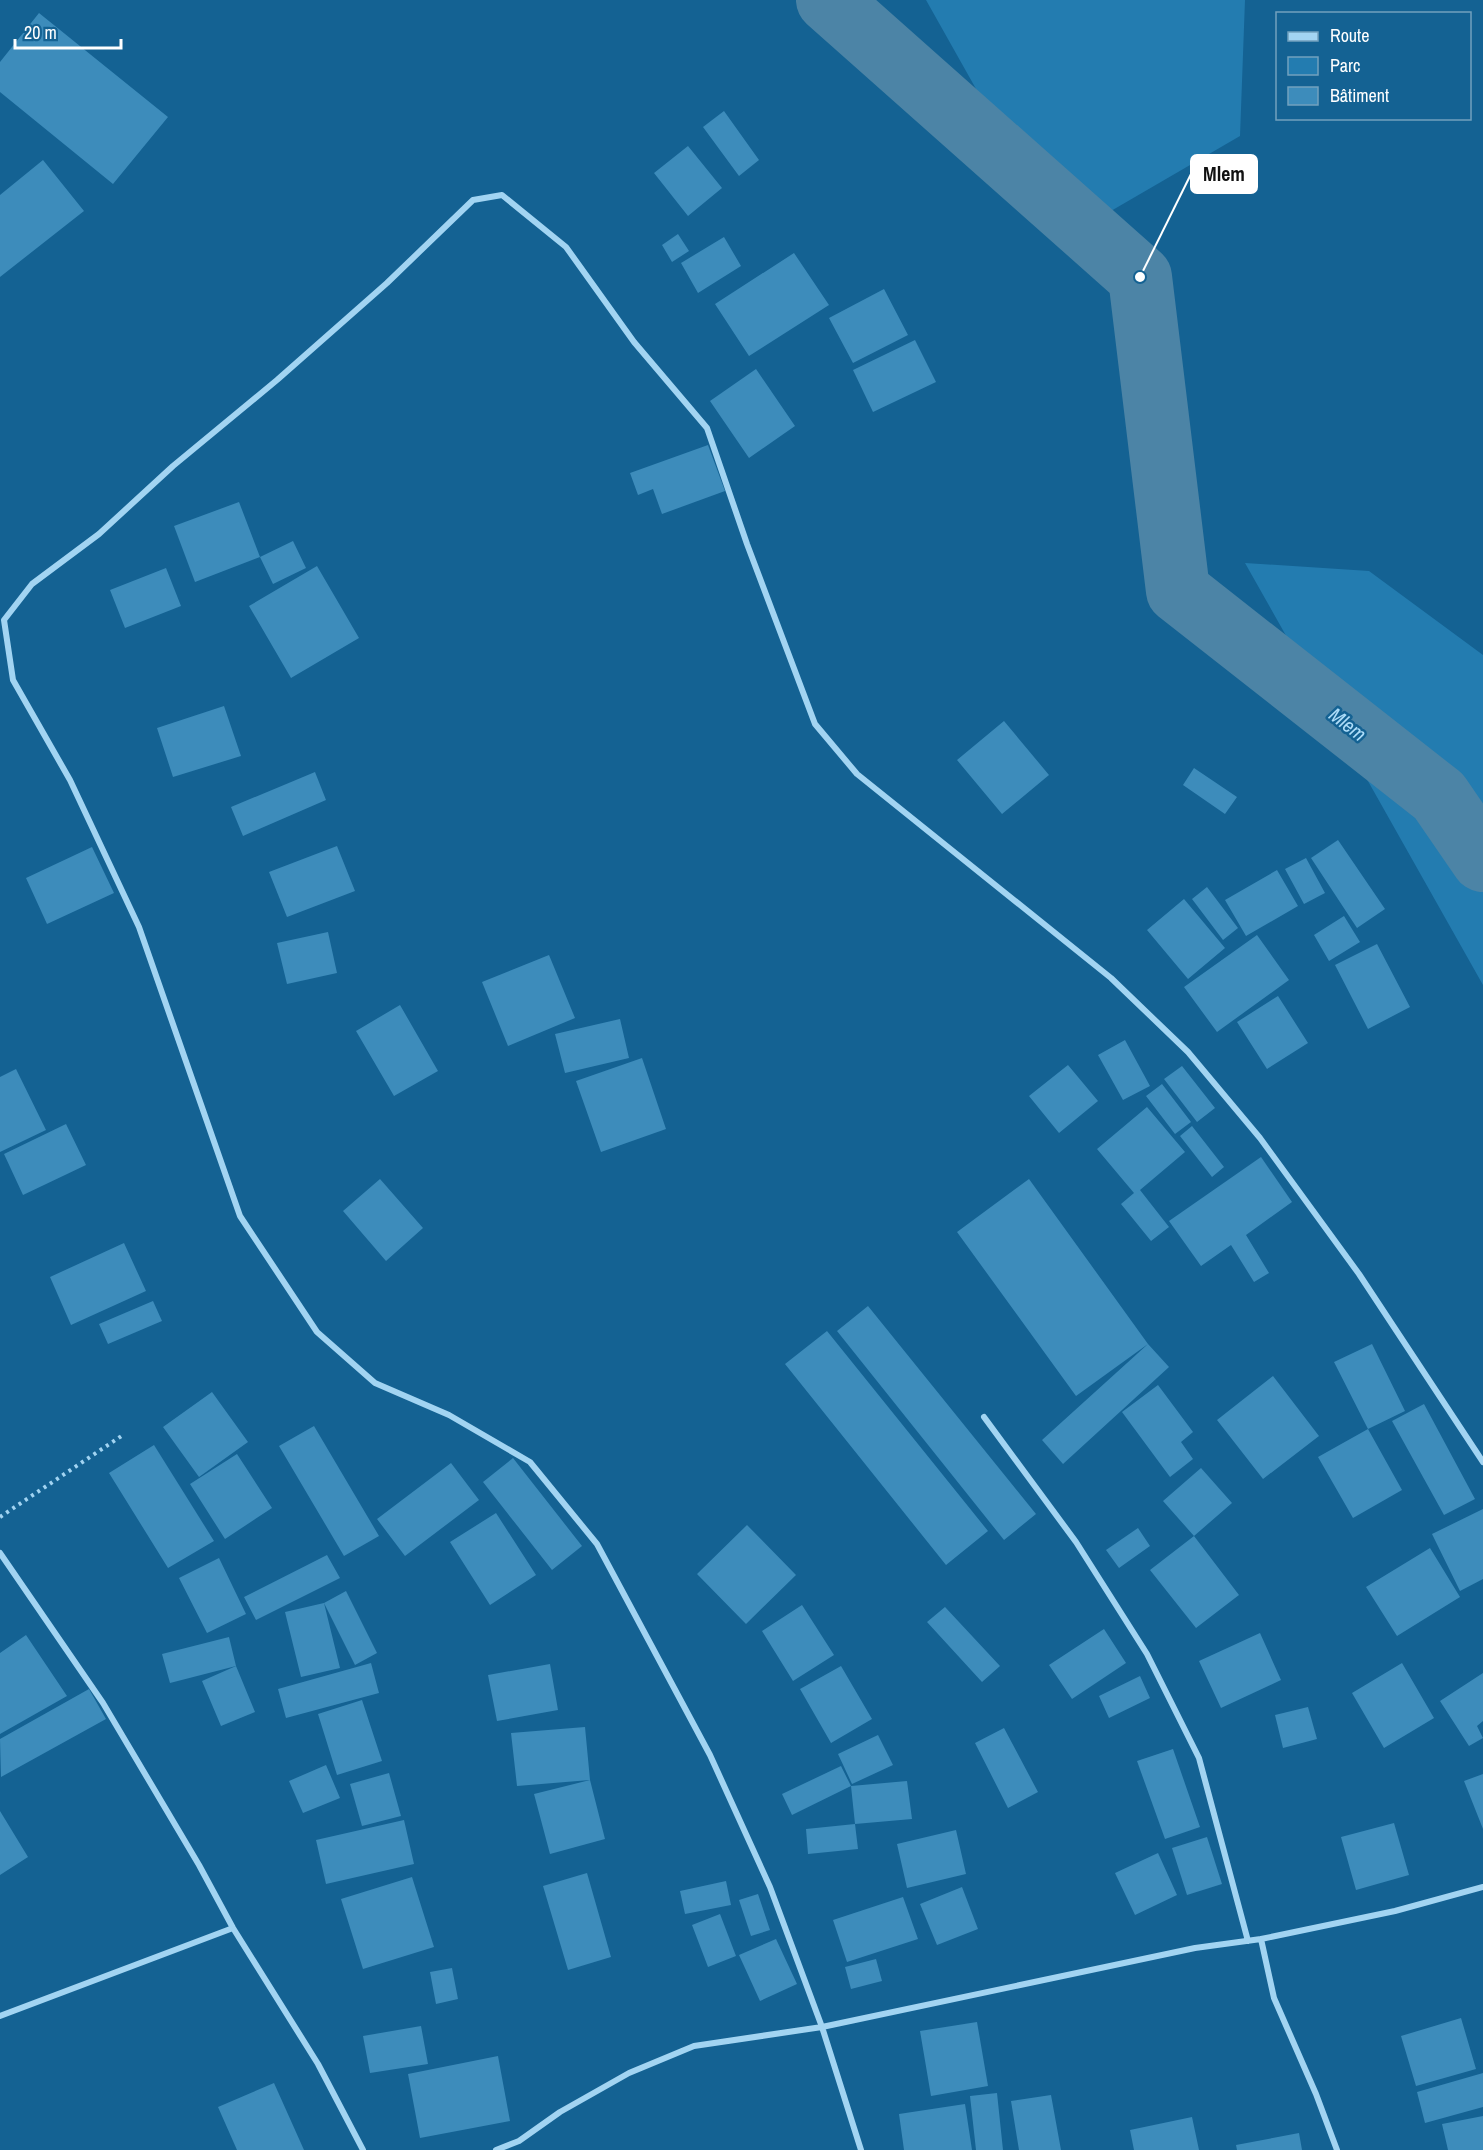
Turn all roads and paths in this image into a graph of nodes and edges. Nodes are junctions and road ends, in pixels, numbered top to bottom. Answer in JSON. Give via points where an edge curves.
{"nodes":[{"id":1,"x":984,"y":1417,"type":"dead end"},
{"id":2,"x":123,"y":1435,"type":"dead end"},
{"id":3,"x":1483,"y":1462,"type":"edge"},
{"id":4,"x":0,"y":1517,"type":"edge"},
{"id":5,"x":0,"y":1553,"type":"edge"},
{"id":6,"x":1483,"y":1887,"type":"edge"},
{"id":7,"x":233,"y":1928,"type":"junction"},
{"id":8,"x":1261,"y":1939,"type":"junction"},
{"id":9,"x":1248,"y":1941,"type":"junction"},
{"id":10,"x":0,"y":2016,"type":"edge"},
{"id":11,"x":822,"y":2027,"type":"junction"},
{"id":12,"x":363,"y":2150,"type":"edge"},
{"id":13,"x":496,"y":2150,"type":"edge"},
{"id":14,"x":861,"y":2150,"type":"edge"},
{"id":15,"x":1337,"y":2150,"type":"edge"}],
"edges":[{"from":1,"to":9,"type":"street","via":[[1076,1542],[1152,1664],[1199,1758]]},
{"from":2,"to":4,"type":"path"},
{"from":3,"to":11,"type":"street","via":[[1359,1274],[1260,1138],[1188,1052],[1111,978],[857,774],[815,724],[707,428],[634,342],[566,247],[502,195],[473,200],[277,380],[173,466],[99,534],[32,584],[4,620],[13,680],[70,780],[139,927],[240,1216],[317,1332],[375,1383],[449,1415],[530,1462],[597,1544],[710,1755],[770,1887]]},
{"from":5,"to":7,"type":"street","via":[[103,1703]]},
{"from":6,"to":8,"type":"street","via":[[1395,1911]]},
{"from":7,"to":10,"type":"street"},
{"from":7,"to":12,"type":"street","via":[[318,2064]]},
{"from":8,"to":9,"type":"street"},
{"from":8,"to":15,"type":"street","via":[[1274,1998]]},
{"from":9,"to":11,"type":"street","via":[[1195,1948]]},
{"from":11,"to":13,"type":"street","via":[[694,2046],[630,2073],[560,2112],[519,2141]]},
{"from":11,"to":14,"type":"street"}]}
